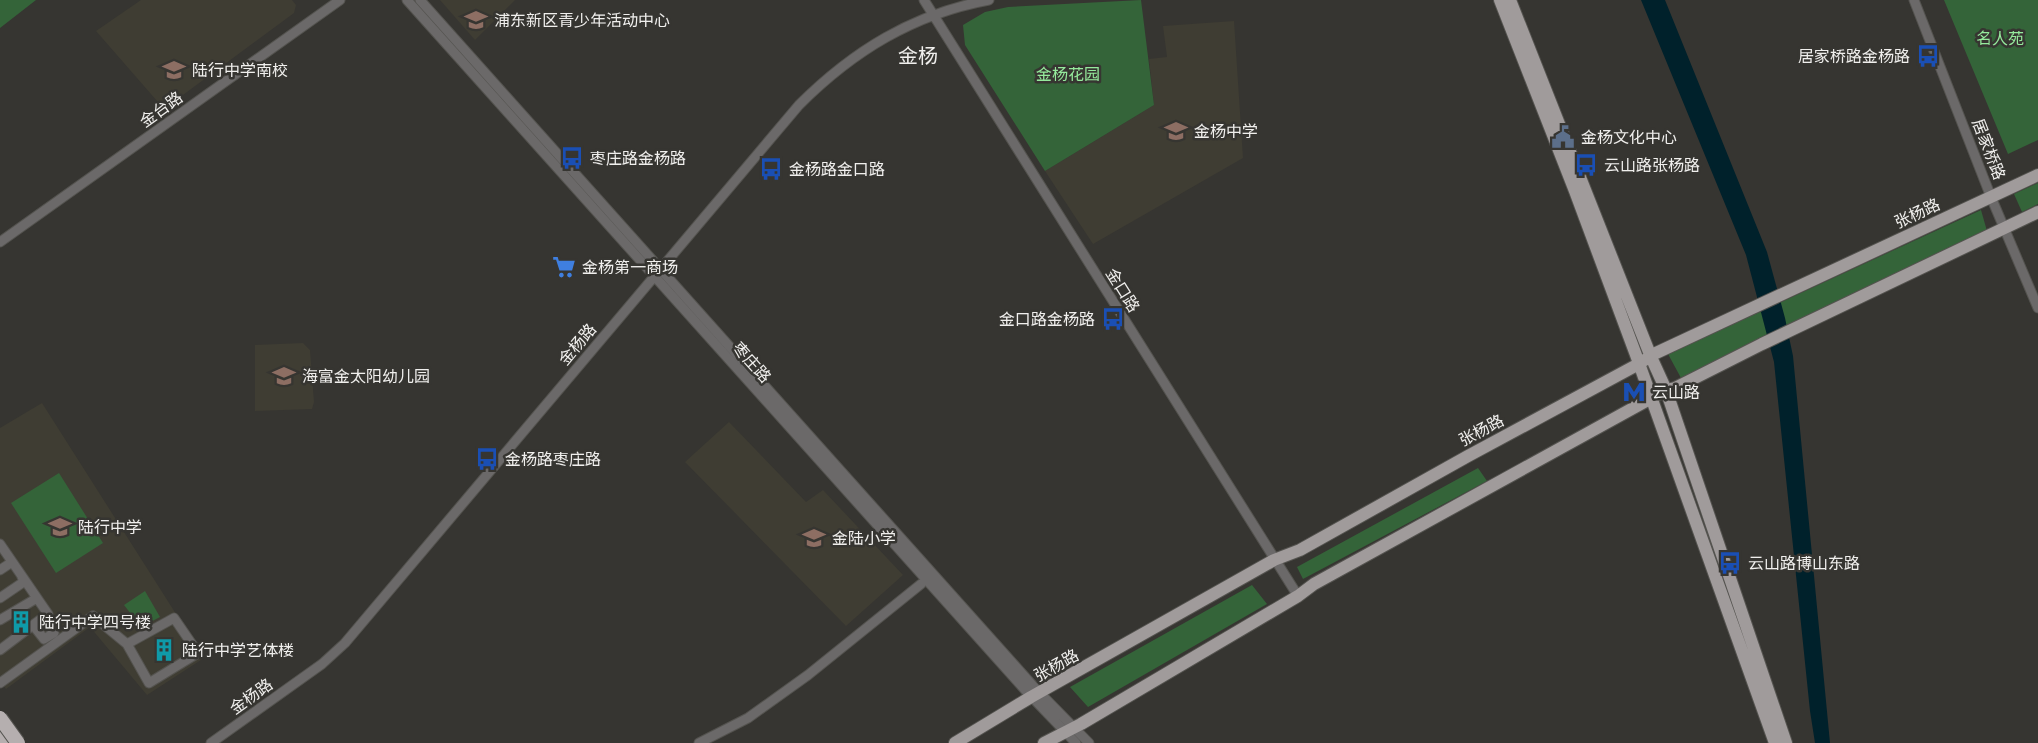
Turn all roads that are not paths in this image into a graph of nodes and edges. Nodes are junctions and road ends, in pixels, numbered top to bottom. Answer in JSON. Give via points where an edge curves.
{"nodes":[{"id":1,"x":340,"y":0,"type":"edge"},
{"id":2,"x":407,"y":0,"type":"edge"},
{"id":3,"x":420,"y":0,"type":"edge"},
{"id":4,"x":924,"y":0,"type":"edge"},
{"id":5,"x":988,"y":0,"type":"edge"},
{"id":6,"x":1500,"y":0,"type":"edge"},
{"id":7,"x":1510,"y":0,"type":"edge"},
{"id":8,"x":1914,"y":0,"type":"edge"},
{"id":9,"x":933,"y":15,"type":"junction"},
{"id":10,"x":2038,"y":175,"type":"edge"},
{"id":11,"x":1991,"y":197,"type":"junction"},
{"id":12,"x":2038,"y":212,"type":"edge"},
{"id":13,"x":2005,"y":227,"type":"junction"},
{"id":14,"x":0,"y":242,"type":"edge"},
{"id":15,"x":658,"y":272,"type":"junction"},
{"id":16,"x":2038,"y":308,"type":"edge"},
{"id":17,"x":1645,"y":360,"type":"junction"},
{"id":18,"x":1666,"y":390,"type":"junction"},
{"id":19,"x":1652,"y":398,"type":"junction"},
{"id":20,"x":0,"y":544,"type":"edge"},
{"id":21,"x":1274,"y":560,"type":"junction"},
{"id":22,"x":12,"y":562,"type":"junction"},
{"id":23,"x":0,"y":570,"type":"edge"},
{"id":24,"x":25,"y":581,"type":"junction"},
{"id":25,"x":921,"y":584,"type":"dead end"},
{"id":26,"x":1298,"y":596,"type":"junction"},
{"id":27,"x":0,"y":598,"type":"edge"},
{"id":28,"x":37,"y":598,"type":"junction"},
{"id":29,"x":44,"y":617,"type":"junction"},
{"id":30,"x":0,"y":620,"type":"edge"},
{"id":31,"x":33,"y":625,"type":"junction"},
{"id":32,"x":127,"y":644,"type":"junction"},
{"id":33,"x":0,"y":651,"type":"edge"},
{"id":34,"x":0,"y":683,"type":"edge"},
{"id":35,"x":1035,"y":695,"type":"junction"},
{"id":36,"x":0,"y":717,"type":"edge"},
{"id":37,"x":1070,"y":729,"type":"junction"},
{"id":38,"x":4,"y":737,"type":"edge"},
{"id":39,"x":18,"y":743,"type":"edge"},
{"id":40,"x":211,"y":743,"type":"edge"},
{"id":41,"x":699,"y":743,"type":"edge"},
{"id":42,"x":956,"y":743,"type":"edge"},
{"id":43,"x":1044,"y":743,"type":"edge"},
{"id":44,"x":1076,"y":743,"type":"edge"},
{"id":45,"x":1089,"y":743,"type":"edge"},
{"id":46,"x":1775,"y":743,"type":"edge"},
{"id":47,"x":1786,"y":743,"type":"edge"}],
"edges":[{"from":1,"to":14,"type":"street","name":"金台路"},
{"from":2,"to":15,"type":"street","name":"枣庄路"},
{"from":3,"to":15,"type":"street","name":"枣庄路"},
{"from":4,"to":9,"type":"street","name":"金口路"},
{"from":5,"to":9,"type":"street","name":"金杨路"},
{"from":6,"to":17,"type":"main road"},
{"from":7,"to":17,"type":"main road"},
{"from":8,"to":11,"type":"street","name":"居家桥路"},
{"from":9,"to":15,"type":"street","name":"金杨路","via":[[859,53],[827,77]]},
{"from":9,"to":21,"type":"street","name":"金口路"},
{"from":10,"to":11,"type":"main road","name":"张杨路"},
{"from":11,"to":13,"type":"street","name":"居家桥路"},
{"from":11,"to":17,"type":"main road","name":"张杨路"},
{"from":12,"to":13,"type":"main road"},
{"from":13,"to":16,"type":"street","name":"居家桥路"},
{"from":13,"to":18,"type":"main road"},
{"from":15,"to":35,"type":"street","name":"枣庄路"},
{"from":15,"to":40,"type":"street","name":"金杨路","via":[[345,643],[322,664]]},
{"from":17,"to":18,"type":"main road"},
{"from":17,"to":19,"type":"main road"},
{"from":17,"to":21,"type":"main road","name":"张杨路","via":[[1300,550]]},
{"from":18,"to":19,"type":"main road"},
{"from":18,"to":47,"type":"main road"},
{"from":19,"to":26,"type":"main road"},
{"from":19,"to":46,"type":"main road"},
{"from":20,"to":22,"type":"street"},
{"from":21,"to":26,"type":"street","name":"金口路"},
{"from":21,"to":35,"type":"main road","name":"张杨路"},
{"from":22,"to":23,"type":"street"},
{"from":22,"to":24,"type":"street"},
{"from":24,"to":27,"type":"street"},
{"from":24,"to":28,"type":"street"},
{"from":25,"to":41,"type":"street","via":[[800,681],[748,718]]},
{"from":26,"to":37,"type":"main road"},
{"from":28,"to":29,"type":"street","via":[[48,614]]},
{"from":28,"to":30,"type":"street"},
{"from":29,"to":31,"type":"street"},
{"from":29,"to":31,"type":"street","via":[[54,633],[44,639]]},
{"from":31,"to":33,"type":"street"},
{"from":32,"to":32,"type":"street","via":[[174,618],[198,653],[149,682]]},
{"from":32,"to":34,"type":"street","via":[[93,616]]},
{"from":35,"to":37,"type":"street","name":"枣庄路"},
{"from":35,"to":42,"type":"main road","name":"张杨路"},
{"from":36,"to":38,"type":"main road"},
{"from":36,"to":39,"type":"highway","bridge":true},
{"from":37,"to":43,"type":"main road"},
{"from":37,"to":44,"type":"street","name":"枣庄路"},
{"from":37,"to":45,"type":"street","name":"枣庄路"}]}
